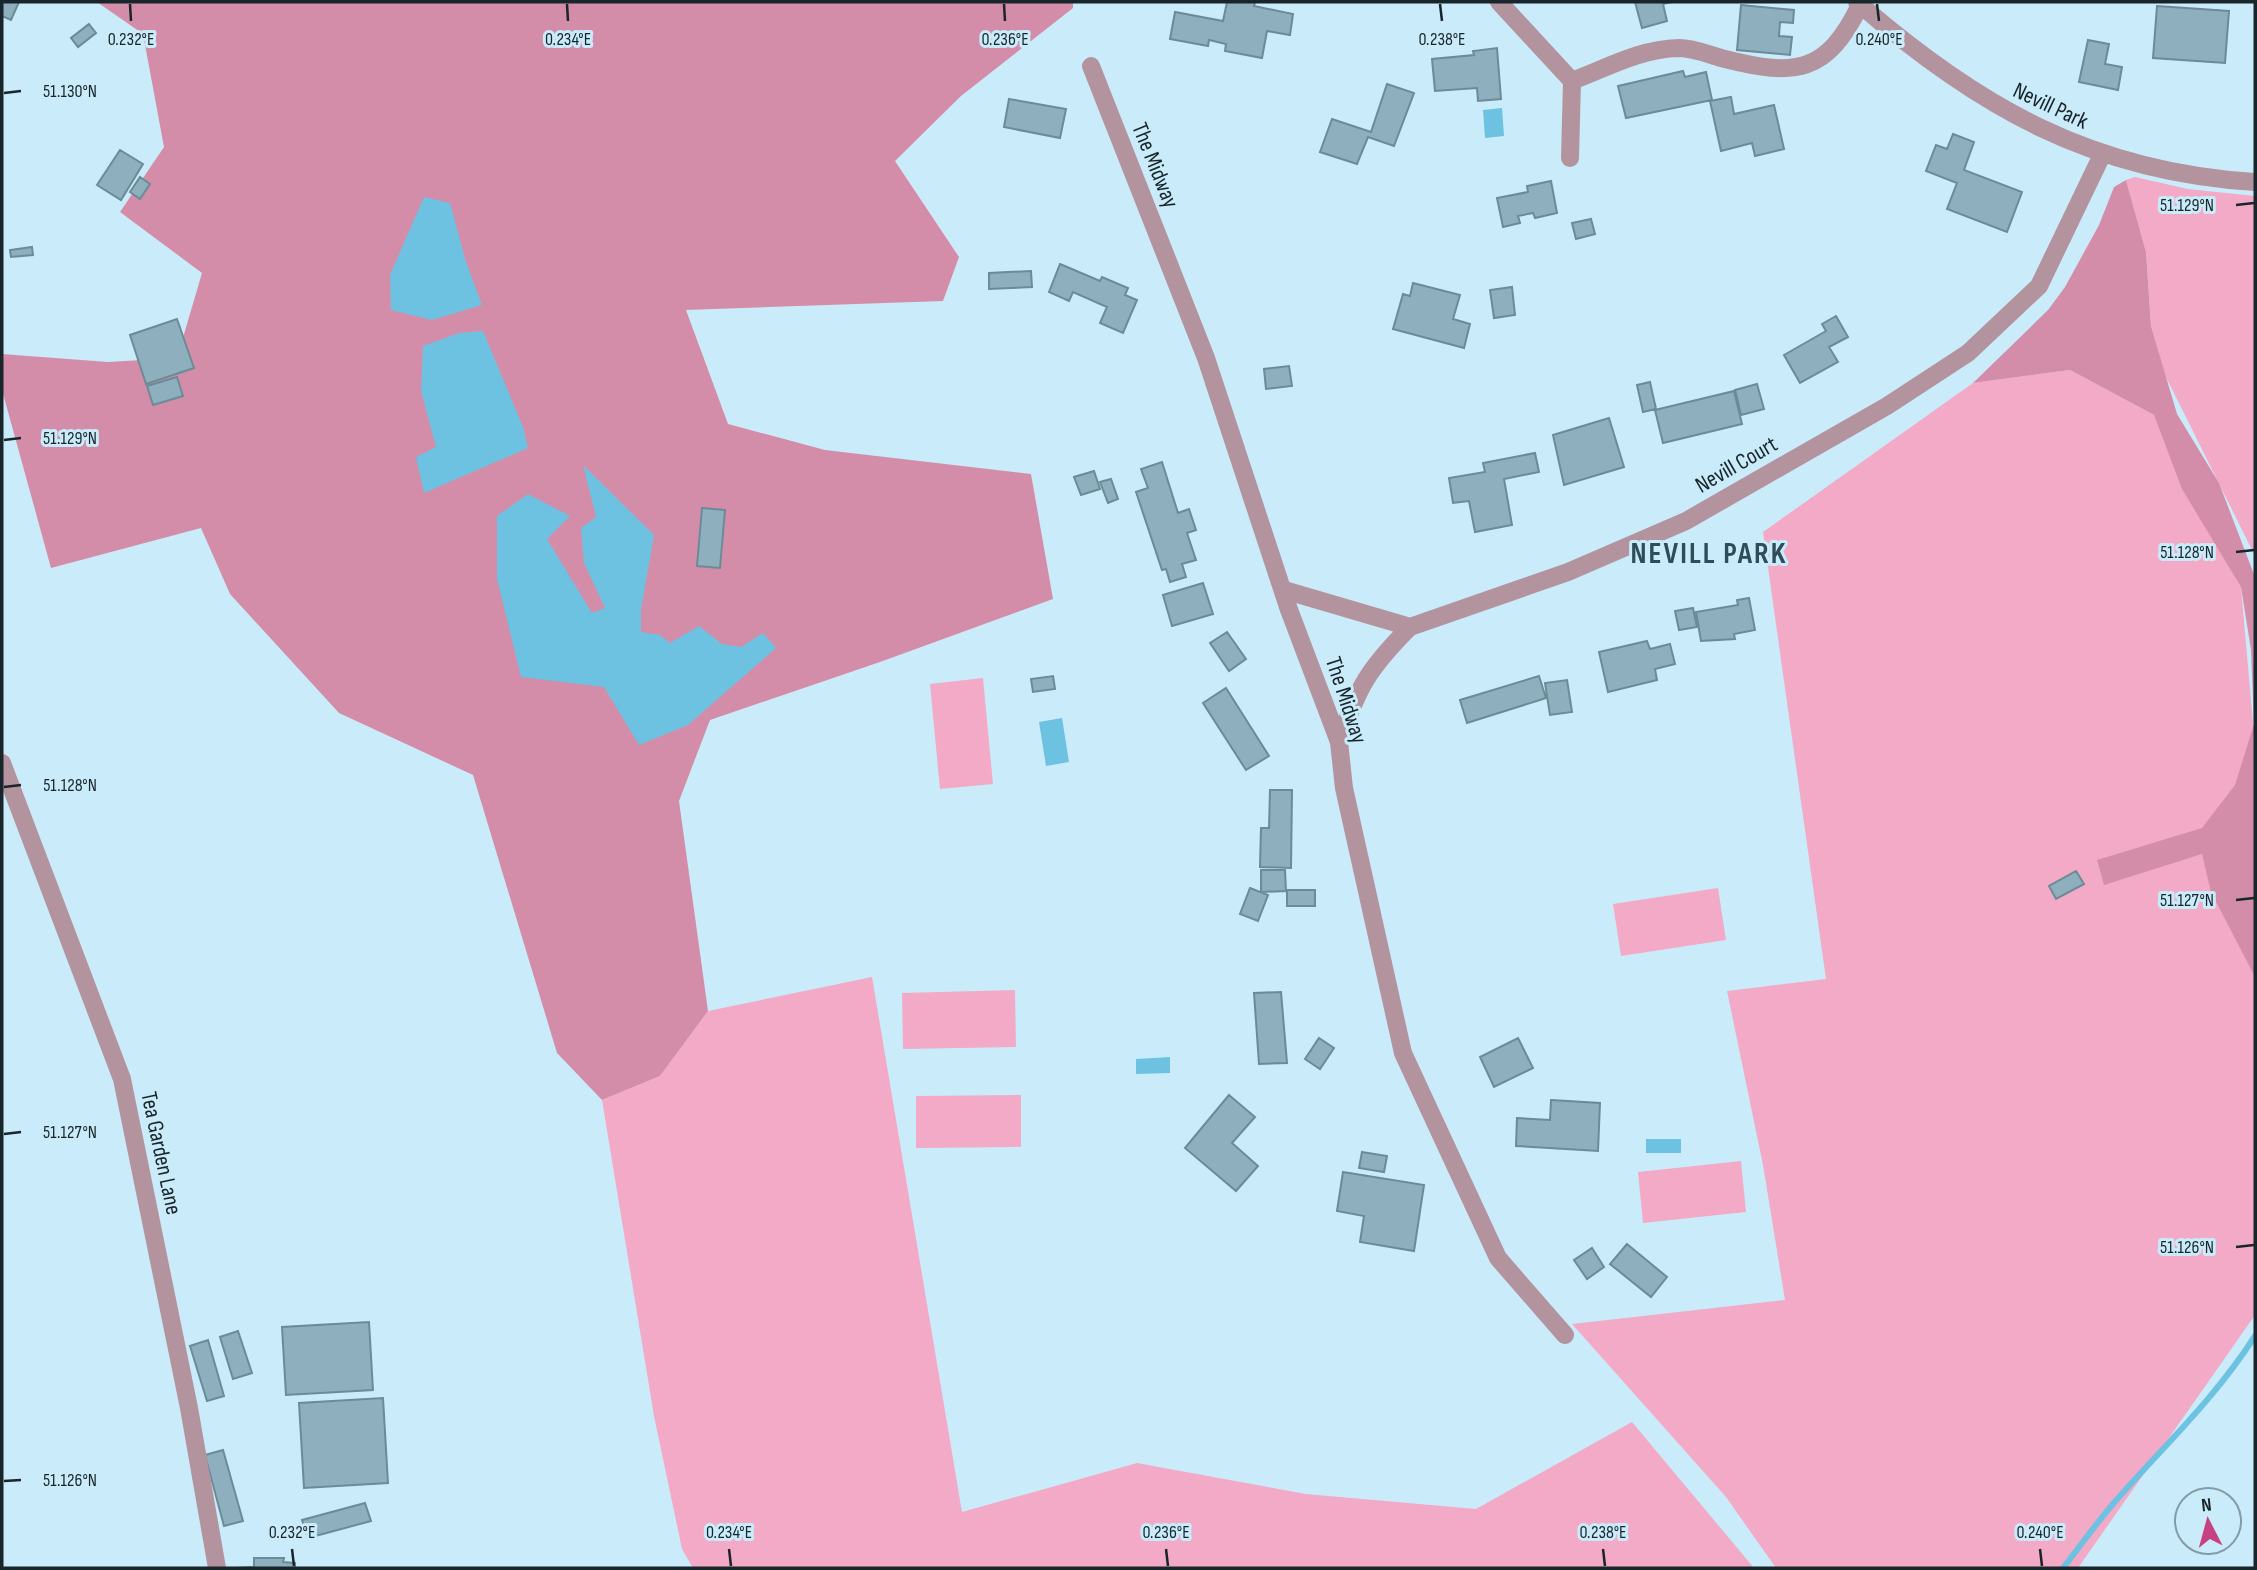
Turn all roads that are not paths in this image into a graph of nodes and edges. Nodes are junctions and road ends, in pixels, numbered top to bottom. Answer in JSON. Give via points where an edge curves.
{"nodes":[{"id":1,"x":1499,"y":2,"type":"edge"},
{"id":2,"x":1859,"y":3,"type":"edge"},
{"id":3,"x":1091,"y":66,"type":"dead end"},
{"id":4,"x":1572,"y":81,"type":"junction"},
{"id":5,"x":2102,"y":155,"type":"junction"},
{"id":6,"x":1570,"y":158,"type":"dead end"},
{"id":7,"x":2255,"y":182,"type":"edge"},
{"id":8,"x":1284,"y":590,"type":"junction"},
{"id":9,"x":1410,"y":627,"type":"junction"},
{"id":10,"x":1339,"y":743,"type":"junction"},
{"id":11,"x":2,"y":763,"type":"edge"},
{"id":12,"x":1565,"y":1335,"type":"dead end"},
{"id":13,"x":217,"y":1568,"type":"edge"}],
"edges":[{"from":1,"to":4,"type":"street"},
{"from":2,"to":4,"type":"street","via":[[1835,48],[1790,68],[1770,69],[1688,49],[1669,49],[1633,56]]},
{"from":2,"to":5,"type":"street","name":"Nevill Park","via":[[1987,102]]},
{"from":3,"to":8,"type":"street","name":"The Midway","via":[[1206,358]]},
{"from":4,"to":6,"type":"street"},
{"from":5,"to":7,"type":"street","name":"Nevill Park","via":[[2155,168]]},
{"from":5,"to":9,"type":"street","name":"Nevill Court","via":[[2039,286],[1968,353],[1887,406],[1686,521],[1568,572]]},
{"from":8,"to":9,"type":"street"},
{"from":8,"to":10,"type":"street","name":"The Midway"},
{"from":9,"to":10,"type":"street","via":[[1372,666]]},
{"from":10,"to":12,"type":"street","name":"The Midway","via":[[1345,792],[1403,1053],[1498,1258]]},
{"from":11,"to":13,"type":"street","name":"Tea Garden Lane","via":[[122,1079]]}]}
